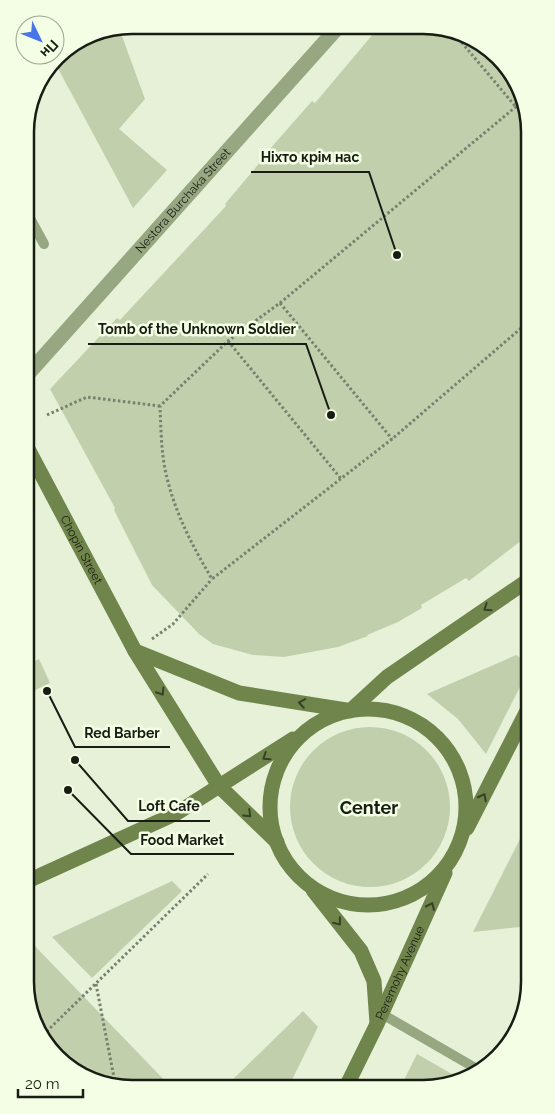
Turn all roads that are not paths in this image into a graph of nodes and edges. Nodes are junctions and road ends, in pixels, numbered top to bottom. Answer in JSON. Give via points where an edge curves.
{"nodes":[{"id":1,"x":332,"y":34,"type":"edge"},
{"id":2,"x":34,"y":226,"type":"edge"},
{"id":3,"x":44,"y":244,"type":"dead end"},
{"id":4,"x":34,"y":367,"type":"edge"},
{"id":5,"x":34,"y":460,"type":"edge"},
{"id":6,"x":521,"y":585,"type":"edge"},
{"id":7,"x":135,"y":651,"type":"junction"},
{"id":8,"x":350,"y":711,"type":"junction"},
{"id":9,"x":521,"y":723,"type":"edge"},
{"id":10,"x":307,"y":730,"type":"junction"},
{"id":11,"x":219,"y":786,"type":"junction"},
{"id":12,"x":460,"y":840,"type":"junction"},
{"id":13,"x":277,"y":842,"type":"junction"},
{"id":14,"x":450,"y":861,"type":"junction"},
{"id":15,"x":34,"y":878,"type":"edge"},
{"id":16,"x":308,"y":884,"type":"junction"},
{"id":17,"x":380,"y":1019,"type":"junction"},
{"id":18,"x":472,"y":1067,"type":"edge"},
{"id":19,"x":350,"y":1080,"type":"edge"}],
"edges":[{"from":1,"to":4,"type":"street","name":"Nestora Burchaka Street"},
{"from":2,"to":3,"type":"lane"},
{"from":5,"to":7,"type":"main road","name":"Chopin Street"},
{"from":6,"to":8,"type":"main road","one_way":true,"via":[[387,677]]},
{"from":8,"to":7,"type":"main road","one_way":true,"via":[[239,693]]},
{"from":7,"to":11,"type":"main road","name":"Chopin Street","one_way":true},
{"from":8,"to":10,"type":"main road","via":[[325,719]]},
{"from":8,"to":12,"type":"main road","via":[[373,709],[395,712],[416,721],[450,752],[466,795],[466,818]]},
{"from":12,"to":9,"type":"main road","one_way":true},
{"from":10,"to":11,"type":"main road","one_way":true},
{"from":10,"to":13,"type":"main road","via":[[278,768],[272,788],[270,809]]},
{"from":11,"to":13,"type":"main road","name":"Chopin Street","one_way":true},
{"from":11,"to":15,"type":"main road","via":[[177,813]]},
{"from":12,"to":14,"type":"main road"},
{"from":13,"to":16,"type":"main road","via":[[289,865]]},
{"from":14,"to":16,"type":"main road","via":[[435,879],[416,892],[395,901],[373,905],[350,903],[328,896]]},
{"from":17,"to":14,"type":"main road","name":"Peremohy Avenue","one_way":true},
{"from":16,"to":17,"type":"main road","one_way":true,"via":[[361,951],[374,981]]},
{"from":17,"to":18,"type":"lane"},
{"from":17,"to":19,"type":"main road","name":"Peremohy Avenue"}]}
